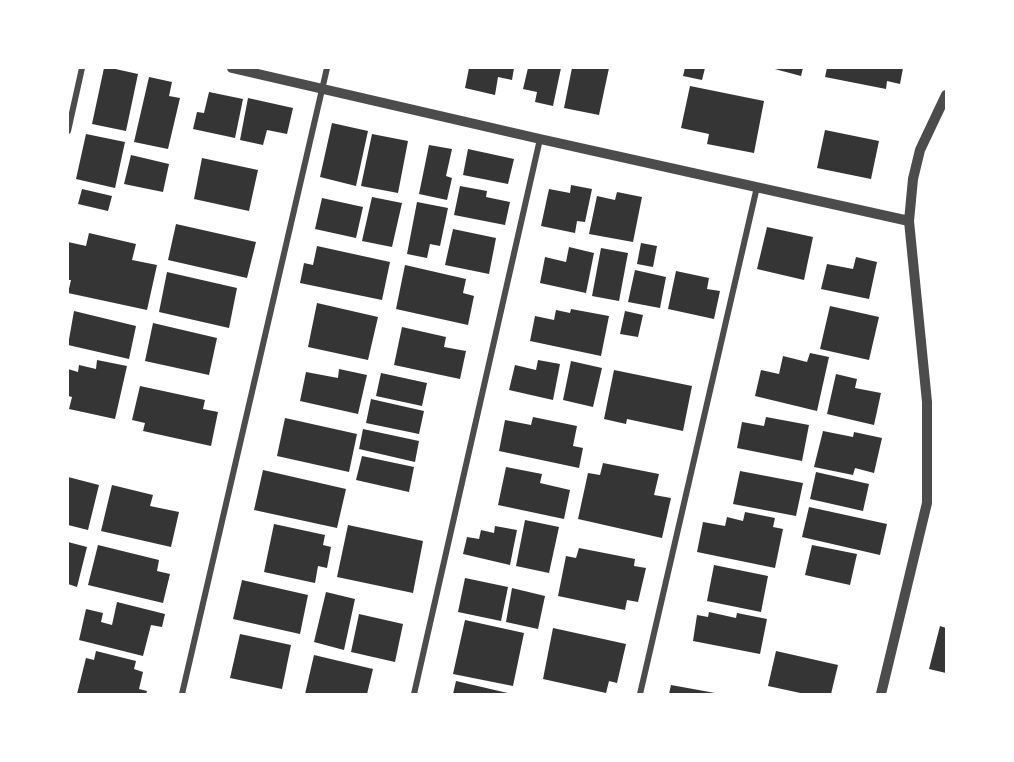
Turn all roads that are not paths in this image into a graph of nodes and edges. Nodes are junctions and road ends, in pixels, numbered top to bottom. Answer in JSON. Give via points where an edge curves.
{"nodes":[{"id":1,"x":82,"y":68,"type":"edge"},
{"id":2,"x":232,"y":68,"type":"edge"},
{"id":3,"x":327,"y":68,"type":"edge"},
{"id":4,"x":322,"y":88,"type":"junction"},
{"id":5,"x":946,"y":95,"type":"edge"},
{"id":6,"x":68,"y":131,"type":"edge"},
{"id":7,"x":540,"y":139,"type":"junction"},
{"id":8,"x":757,"y":187,"type":"junction"},
{"id":9,"x":909,"y":221,"type":"junction"},
{"id":10,"x":183,"y":694,"type":"edge"},
{"id":11,"x":414,"y":694,"type":"edge"},
{"id":12,"x":640,"y":694,"type":"edge"},
{"id":13,"x":881,"y":694,"type":"edge"}],
"edges":[{"from":1,"to":6,"type":"street"},
{"from":2,"to":4,"type":"street"},
{"from":3,"to":4,"type":"street"},
{"from":4,"to":7,"type":"street"},
{"from":4,"to":10,"type":"street"},
{"from":5,"to":9,"type":"street","via":[[920,150]]},
{"from":7,"to":8,"type":"street"},
{"from":7,"to":11,"type":"street"},
{"from":8,"to":9,"type":"street"},
{"from":8,"to":12,"type":"street"},
{"from":9,"to":13,"type":"street","via":[[927,402],[927,502]]}]}
